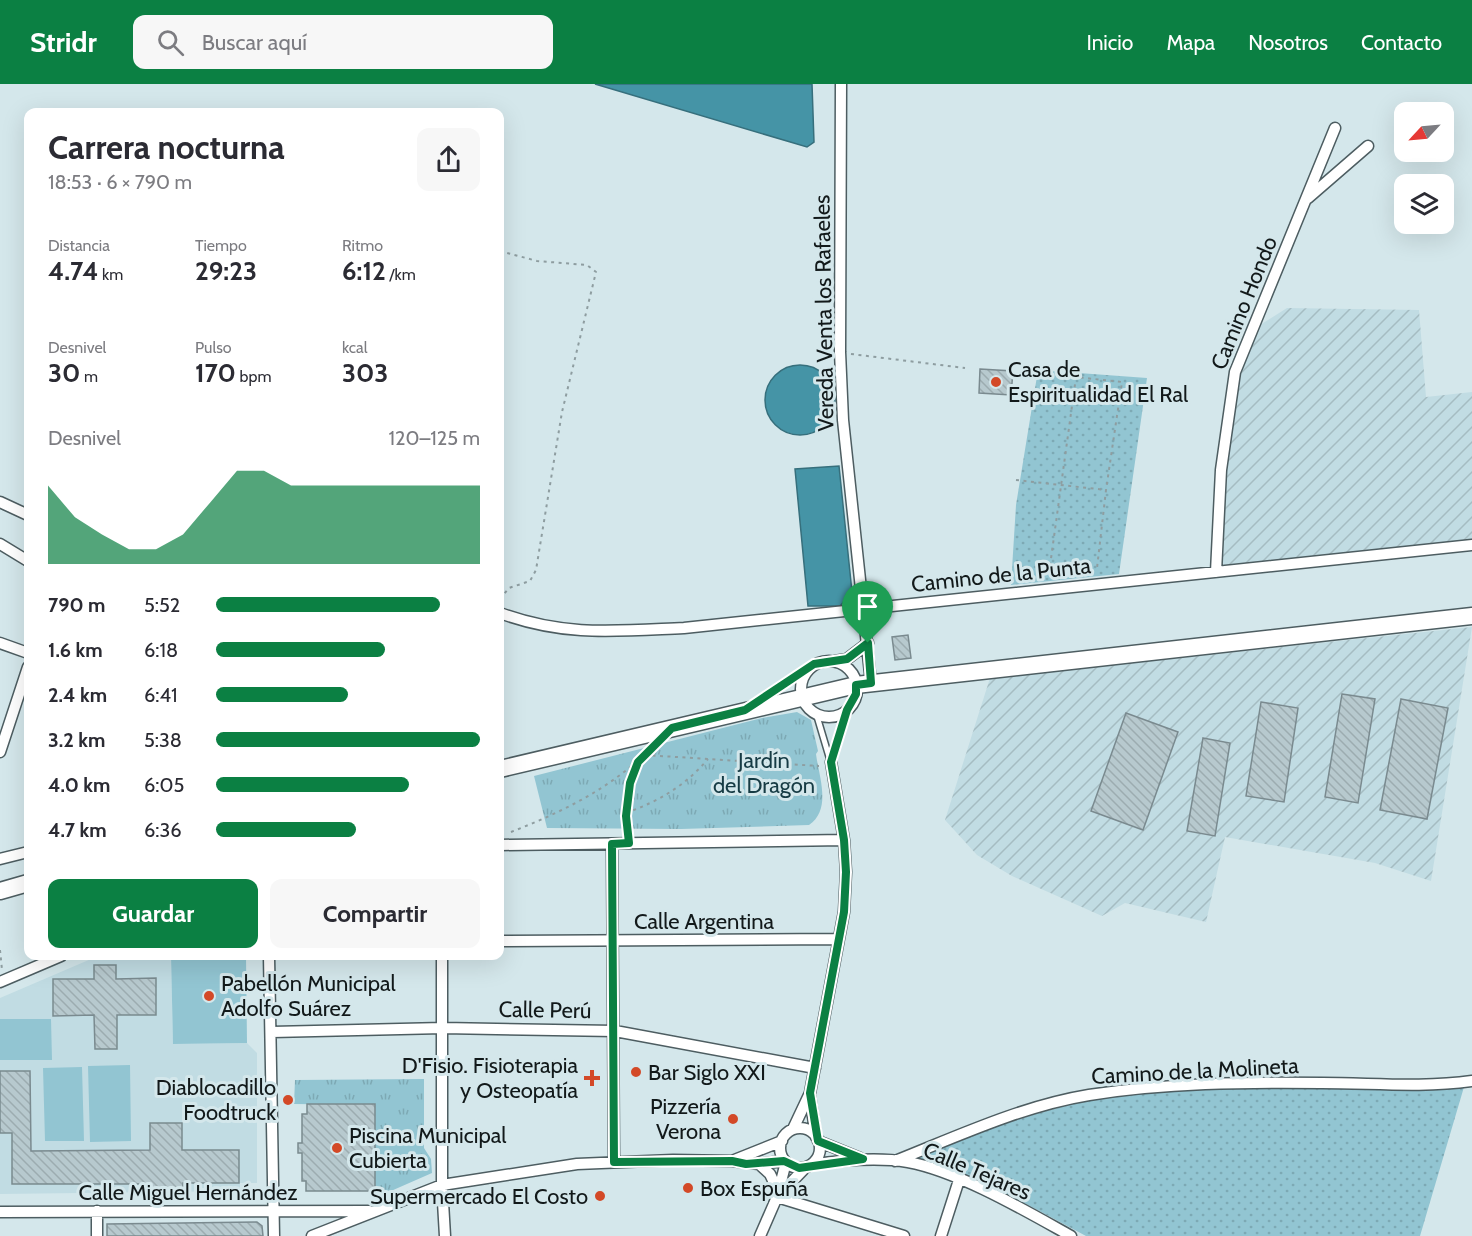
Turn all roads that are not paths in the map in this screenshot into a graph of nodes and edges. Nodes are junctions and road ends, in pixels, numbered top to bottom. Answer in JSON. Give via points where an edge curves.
{"nodes":[{"id":1,"x":841,"y":84,"type":"edge"},
{"id":2,"x":1335,"y":128,"type":"dead end"},
{"id":3,"x":1368,"y":146,"type":"dead end"},
{"id":4,"x":1307,"y":199,"type":"junction"},
{"id":5,"x":0,"y":502,"type":"edge"},
{"id":6,"x":24,"y":513,"type":"edge"},
{"id":7,"x":0,"y":544,"type":"edge"},
{"id":8,"x":1472,"y":545,"type":"edge"},
{"id":9,"x":24,"y":559,"type":"edge"},
{"id":10,"x":1216,"y":572,"type":"junction"},
{"id":11,"x":865,"y":610,"type":"junction"},
{"id":12,"x":504,"y":614,"type":"edge"},
{"id":13,"x":1472,"y":616,"type":"edge"},
{"id":14,"x":0,"y":643,"type":"edge"},
{"id":15,"x":868,"y":643,"type":"junction"},
{"id":16,"x":24,"y":652,"type":"edge"},
{"id":17,"x":834,"y":661,"type":"junction"},
{"id":18,"x":807,"y":671,"type":"junction"},
{"id":19,"x":24,"y":679,"type":"edge"},
{"id":20,"x":864,"y":684,"type":"junction"},
{"id":21,"x":802,"y":696,"type":"junction"},
{"id":22,"x":745,"y":710,"type":"junction"},
{"id":23,"x":847,"y":710,"type":"junction"},
{"id":24,"x":816,"y":713,"type":"junction"},
{"id":25,"x":1,"y":745,"type":"edge"},
{"id":26,"x":831,"y":764,"type":"junction"},
{"id":27,"x":504,"y":768,"type":"edge"},
{"id":28,"x":844,"y":840,"type":"junction"},
{"id":29,"x":612,"y":844,"type":"junction"},
{"id":30,"x":504,"y":845,"type":"edge"},
{"id":31,"x":24,"y":853,"type":"edge"},
{"id":32,"x":0,"y":859,"type":"edge"},
{"id":33,"x":24,"y":877,"type":"edge"},
{"id":34,"x":0,"y":881,"type":"edge"},
{"id":35,"x":24,"y":884,"type":"edge"},
{"id":36,"x":0,"y":891,"type":"edge"},
{"id":37,"x":838,"y":939,"type":"junction"},
{"id":38,"x":612,"y":940,"type":"junction"},
{"id":39,"x":504,"y":941,"type":"edge"},
{"id":40,"x":52,"y":960,"type":"edge"},
{"id":41,"x":269,"y":960,"type":"edge"},
{"id":42,"x":442,"y":960,"type":"edge"},
{"id":43,"x":1,"y":982,"type":"edge"},
{"id":44,"x":442,"y":1028,"type":"junction"},
{"id":45,"x":615,"y":1031,"type":"junction"},
{"id":46,"x":272,"y":1032,"type":"junction"},
{"id":47,"x":815,"y":1068,"type":"junction"},
{"id":48,"x":1472,"y":1081,"type":"edge"},
{"id":49,"x":810,"y":1093,"type":"junction"},
{"id":50,"x":793,"y":1129,"type":"junction"},
{"id":51,"x":817,"y":1139,"type":"junction"},
{"id":52,"x":782,"y":1140,"type":"junction"},
{"id":53,"x":863,"y":1159,"type":"junction"},
{"id":54,"x":732,"y":1161,"type":"junction"},
{"id":55,"x":895,"y":1161,"type":"junction"},
{"id":56,"x":614,"y":1162,"type":"junction"},
{"id":57,"x":785,"y":1162,"type":"junction"},
{"id":58,"x":759,"y":1164,"type":"junction"},
{"id":59,"x":808,"y":1166,"type":"junction"},
{"id":60,"x":959,"y":1180,"type":"junction"},
{"id":61,"x":442,"y":1185,"type":"junction"},
{"id":62,"x":778,"y":1194,"type":"junction"},
{"id":63,"x":376,"y":1210,"type":"junction"},
{"id":64,"x":97,"y":1211,"type":"junction"},
{"id":65,"x":275,"y":1211,"type":"junction"},
{"id":66,"x":0,"y":1212,"type":"edge"},
{"id":67,"x":97,"y":1236,"type":"edge"},
{"id":68,"x":274,"y":1236,"type":"edge"},
{"id":69,"x":312,"y":1236,"type":"edge"},
{"id":70,"x":445,"y":1236,"type":"edge"},
{"id":71,"x":760,"y":1236,"type":"edge"},
{"id":72,"x":904,"y":1236,"type":"edge"},
{"id":73,"x":941,"y":1236,"type":"edge"},
{"id":74,"x":1071,"y":1236,"type":"edge"}],
"edges":[{"from":1,"to":11,"type":"street","name":"Vereda Venta los Rafaeles","via":[[843,420]]},
{"from":2,"to":4,"type":"street","name":"Camino Hondo"},
{"from":3,"to":4,"type":"street"},
{"from":4,"to":10,"type":"street","name":"Camino Hondo","via":[[1234,372],[1221,470]]},
{"from":5,"to":6,"type":"street"},
{"from":7,"to":9,"type":"street"},
{"from":8,"to":10,"type":"street","name":"Camino de la Punta"},
{"from":10,"to":11,"type":"street","name":"Camino de la Punta"},
{"from":11,"to":12,"type":"street","name":"Camino de la Punta","via":[[684,628],[591,632],[533,625]]},
{"from":11,"to":15,"type":"street","name":"Vereda Venta los Rafaeles"},
{"from":13,"to":20,"type":"main road"},
{"from":14,"to":16,"type":"street"},
{"from":15,"to":17,"type":"street","via":[[847,659]]},
{"from":15,"to":20,"type":"street","name":"Vereda Venta los Rafaeles"},
{"from":17,"to":18,"type":"street","via":[[824,661]]},
{"from":17,"to":20,"type":"street"},
{"from":18,"to":21,"type":"street","via":[[802,680]]},
{"from":18,"to":22,"type":"lane"},
{"from":19,"to":25,"type":"street"},
{"from":20,"to":21,"type":"main road"},
{"from":20,"to":23,"type":"street"},
{"from":21,"to":22,"type":"main road"},
{"from":21,"to":24,"type":"street"},
{"from":22,"to":27,"type":"main road"},
{"from":23,"to":24,"type":"street","via":[[830,717]]},
{"from":23,"to":26,"type":"lane"},
{"from":24,"to":26,"type":"lane"},
{"from":26,"to":28,"type":"street"},
{"from":28,"to":29,"type":"street"},
{"from":28,"to":37,"type":"street","via":[[844,912]]},
{"from":29,"to":30,"type":"street"},
{"from":29,"to":38,"type":"street"},
{"from":31,"to":32,"type":"street"},
{"from":33,"to":34,"type":"main road"},
{"from":35,"to":36,"type":"main road"},
{"from":37,"to":38,"type":"street","name":"Calle Argentina"},
{"from":37,"to":47,"type":"street"},
{"from":38,"to":39,"type":"street","name":"Calle Argentina"},
{"from":38,"to":45,"type":"street"},
{"from":40,"to":43,"type":"street"},
{"from":41,"to":46,"type":"street"},
{"from":42,"to":44,"type":"street"},
{"from":44,"to":45,"type":"street","name":"Calle Perú"},
{"from":44,"to":46,"type":"street","name":"Calle Perú"},
{"from":44,"to":61,"type":"street"},
{"from":45,"to":47,"type":"street","name":"Calle Perú"},
{"from":45,"to":56,"type":"street"},
{"from":46,"to":65,"type":"street"},
{"from":47,"to":49,"type":"street"},
{"from":48,"to":55,"type":"street","name":"Camino de la Molineta","via":[[1435,1086],[1206,1085],[1105,1093],[1009,1117]]},
{"from":49,"to":50,"type":"street"},
{"from":49,"to":51,"type":"street"},
{"from":50,"to":51,"type":"street","via":[[808,1130]]},
{"from":50,"to":52,"type":"street"},
{"from":51,"to":53,"type":"street","name":"Calle Tejares"},
{"from":51,"to":59,"type":"street","via":[[819,1153]]},
{"from":52,"to":54,"type":"street"},
{"from":52,"to":57,"type":"street","via":[[780,1152]]},
{"from":53,"to":55,"type":"street","name":"Calle Tejares"},
{"from":53,"to":59,"type":"street","name":"Calle Tejares"},
{"from":54,"to":56,"type":"street"},
{"from":54,"to":58,"type":"street"},
{"from":55,"to":60,"type":"street","name":"Calle Tejares"},
{"from":56,"to":61,"type":"street"},
{"from":57,"to":58,"type":"street"},
{"from":57,"to":59,"type":"street","via":[[794,1167]]},
{"from":57,"to":62,"type":"street"},
{"from":58,"to":62,"type":"street","via":[[770,1174]]},
{"from":59,"to":62,"type":"street"},
{"from":60,"to":73,"type":"street"},
{"from":60,"to":74,"type":"street","name":"Calle Tejares"},
{"from":61,"to":63,"type":"street"},
{"from":61,"to":70,"type":"street"},
{"from":62,"to":71,"type":"street"},
{"from":62,"to":72,"type":"street"},
{"from":63,"to":65,"type":"street","name":"Calle Miguel Hernández"},
{"from":63,"to":69,"type":"street"},
{"from":64,"to":65,"type":"street","name":"Calle Miguel Hernández"},
{"from":64,"to":66,"type":"street","name":"Calle Miguel Hernández"},
{"from":64,"to":67,"type":"street"},
{"from":65,"to":68,"type":"street"}]}
